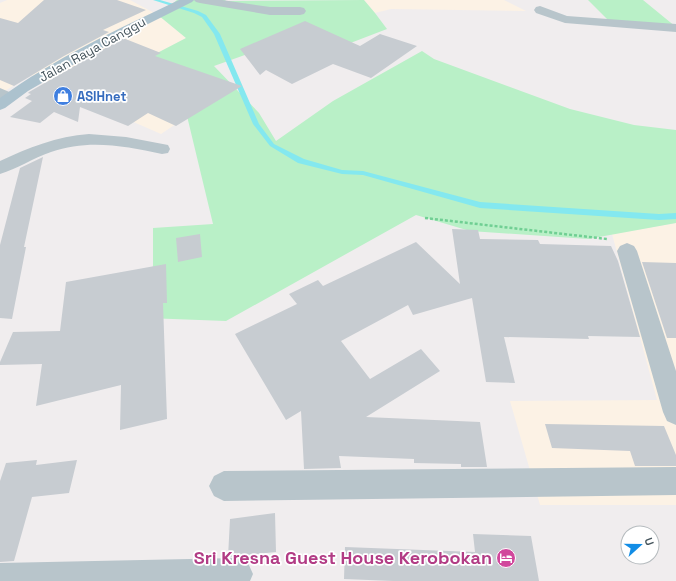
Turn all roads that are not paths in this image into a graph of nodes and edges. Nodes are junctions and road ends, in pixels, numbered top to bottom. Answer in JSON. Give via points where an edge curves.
{"nodes":[{"id":1,"x":188,"y":0,"type":"edge"},
{"id":2,"x":200,"y":0,"type":"edge"},
{"id":3,"x":540,"y":10,"type":"dead end"},
{"id":4,"x":300,"y":11,"type":"dead end"},
{"id":5,"x":676,"y":28,"type":"edge"},
{"id":6,"x":3,"y":98,"type":"edge"},
{"id":7,"x":162,"y":149,"type":"dead end"},
{"id":8,"x":0,"y":168,"type":"edge"},
{"id":9,"x":627,"y":251,"type":"road end"},
{"id":10,"x":676,"y":412,"type":"edge"},
{"id":11,"x":676,"y":481,"type":"edge"},
{"id":12,"x":224,"y":486,"type":"dead end"},
{"id":13,"x":237,"y":574,"type":"dead end"},
{"id":14,"x":0,"y":579,"type":"edge"}],
"edges":[{"from":1,"to":6,"type":"main road","name":"Jalan Raya Canggu","via":[[113,36]]},
{"from":2,"to":4,"type":"street","via":[[270,11]]},
{"from":3,"to":5,"type":"street","via":[[566,19]]},
{"from":7,"to":8,"type":"street","via":[[115,140],[88,139],[55,145]]},
{"from":9,"to":10,"type":"street"},
{"from":11,"to":12,"type":"street"},
{"from":13,"to":14,"type":"street"}]}
